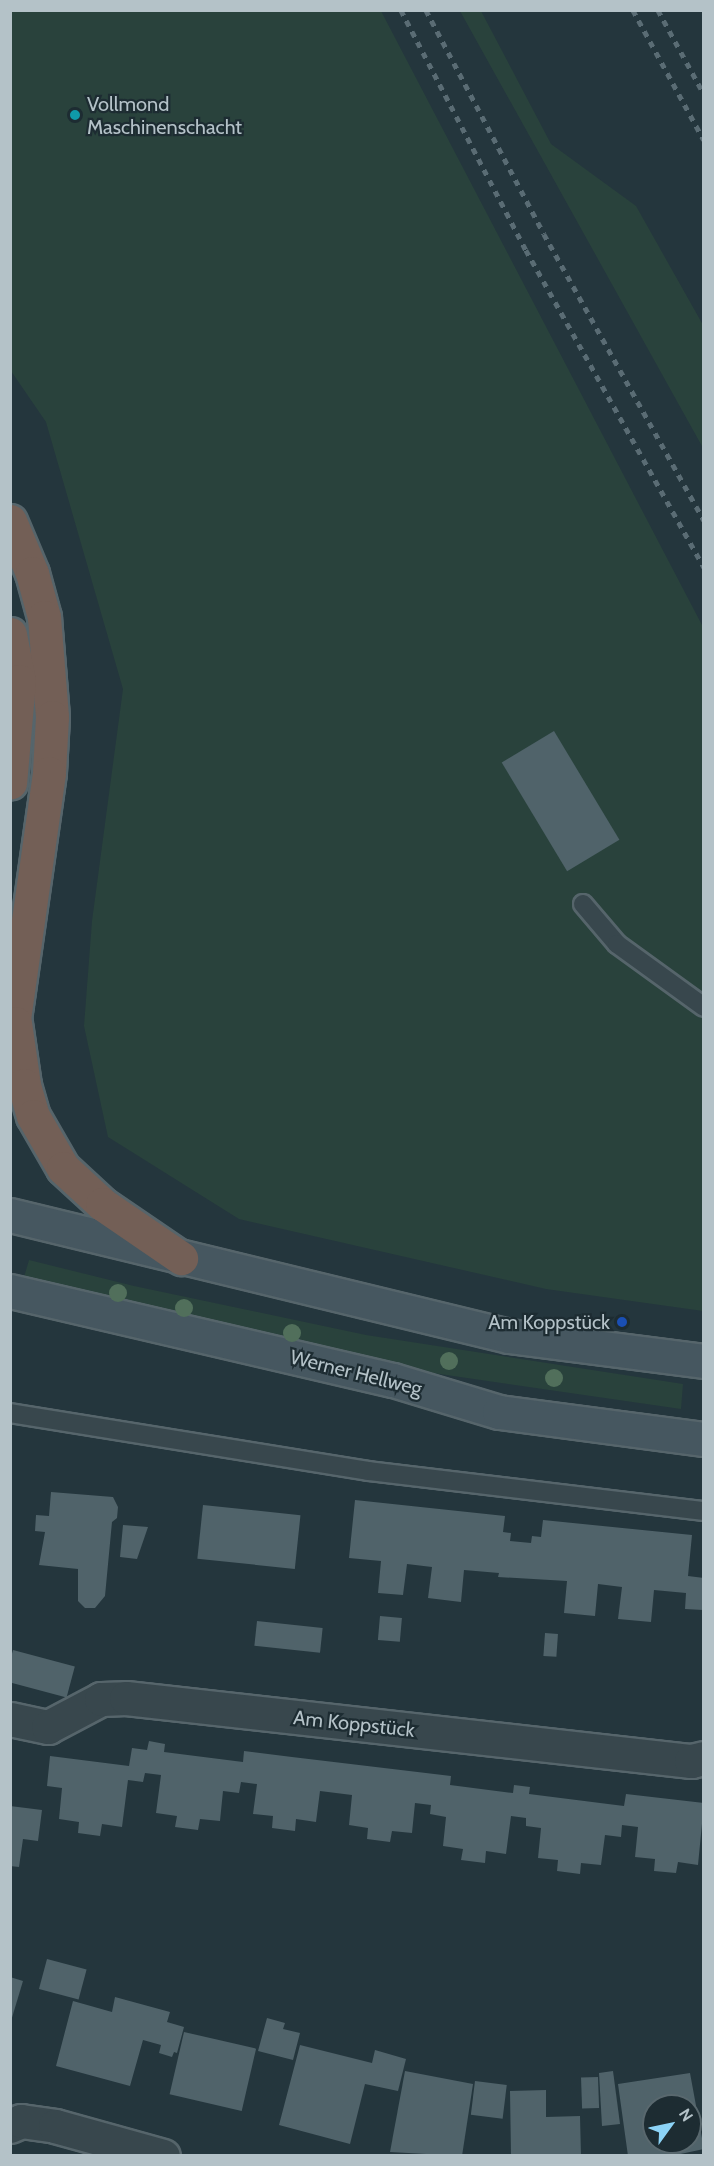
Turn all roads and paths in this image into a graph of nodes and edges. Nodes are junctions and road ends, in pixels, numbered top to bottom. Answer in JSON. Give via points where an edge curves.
{"nodes":[{"id":1,"x":10,"y":522,"type":"edge"},
{"id":2,"x":10,"y":634,"type":"edge"},
{"id":3,"x":10,"y":783,"type":"edge"},
{"id":4,"x":583,"y":904,"type":"dead end"},
{"id":5,"x":704,"y":1007,"type":"edge"},
{"id":6,"x":13,"y":1035,"type":"edge"},
{"id":7,"x":10,"y":1215,"type":"edge"},
{"id":8,"x":182,"y":1258,"type":"junction"},
{"id":9,"x":10,"y":1291,"type":"edge"},
{"id":10,"x":704,"y":1361,"type":"edge"},
{"id":11,"x":10,"y":1413,"type":"edge"},
{"id":12,"x":704,"y":1439,"type":"edge"},
{"id":13,"x":704,"y":1511,"type":"edge"},
{"id":14,"x":10,"y":1719,"type":"edge"},
{"id":15,"x":704,"y":1758,"type":"edge"},
{"id":16,"x":10,"y":2126,"type":"edge"},
{"id":17,"x":163,"y":2156,"type":"edge"}],
"edges":[{"from":1,"to":6,"type":"highway","via":[[32,573],[44,617],[52,717],[49,773]]},
{"from":2,"to":3,"type":"highway","via":[[19,681]]},
{"from":4,"to":5,"type":"lane","via":[[617,944]]},
{"from":6,"to":8,"type":"highway","via":[[33,1116],[63,1168],[102,1204]]},
{"from":7,"to":8,"type":"main road"},
{"from":8,"to":10,"type":"main road","via":[[509,1336]]},
{"from":9,"to":12,"type":"main road","name":"Werner Hellweg","via":[[393,1380],[499,1412]]},
{"from":11,"to":13,"type":"lane","via":[[368,1471]]},
{"from":14,"to":15,"type":"street","name":"Am Koppstück","via":[[48,1727],[101,1699],[126,1698],[692,1761]]},
{"from":16,"to":17,"type":"street","via":[[21,2121],[55,2126]]}]}
